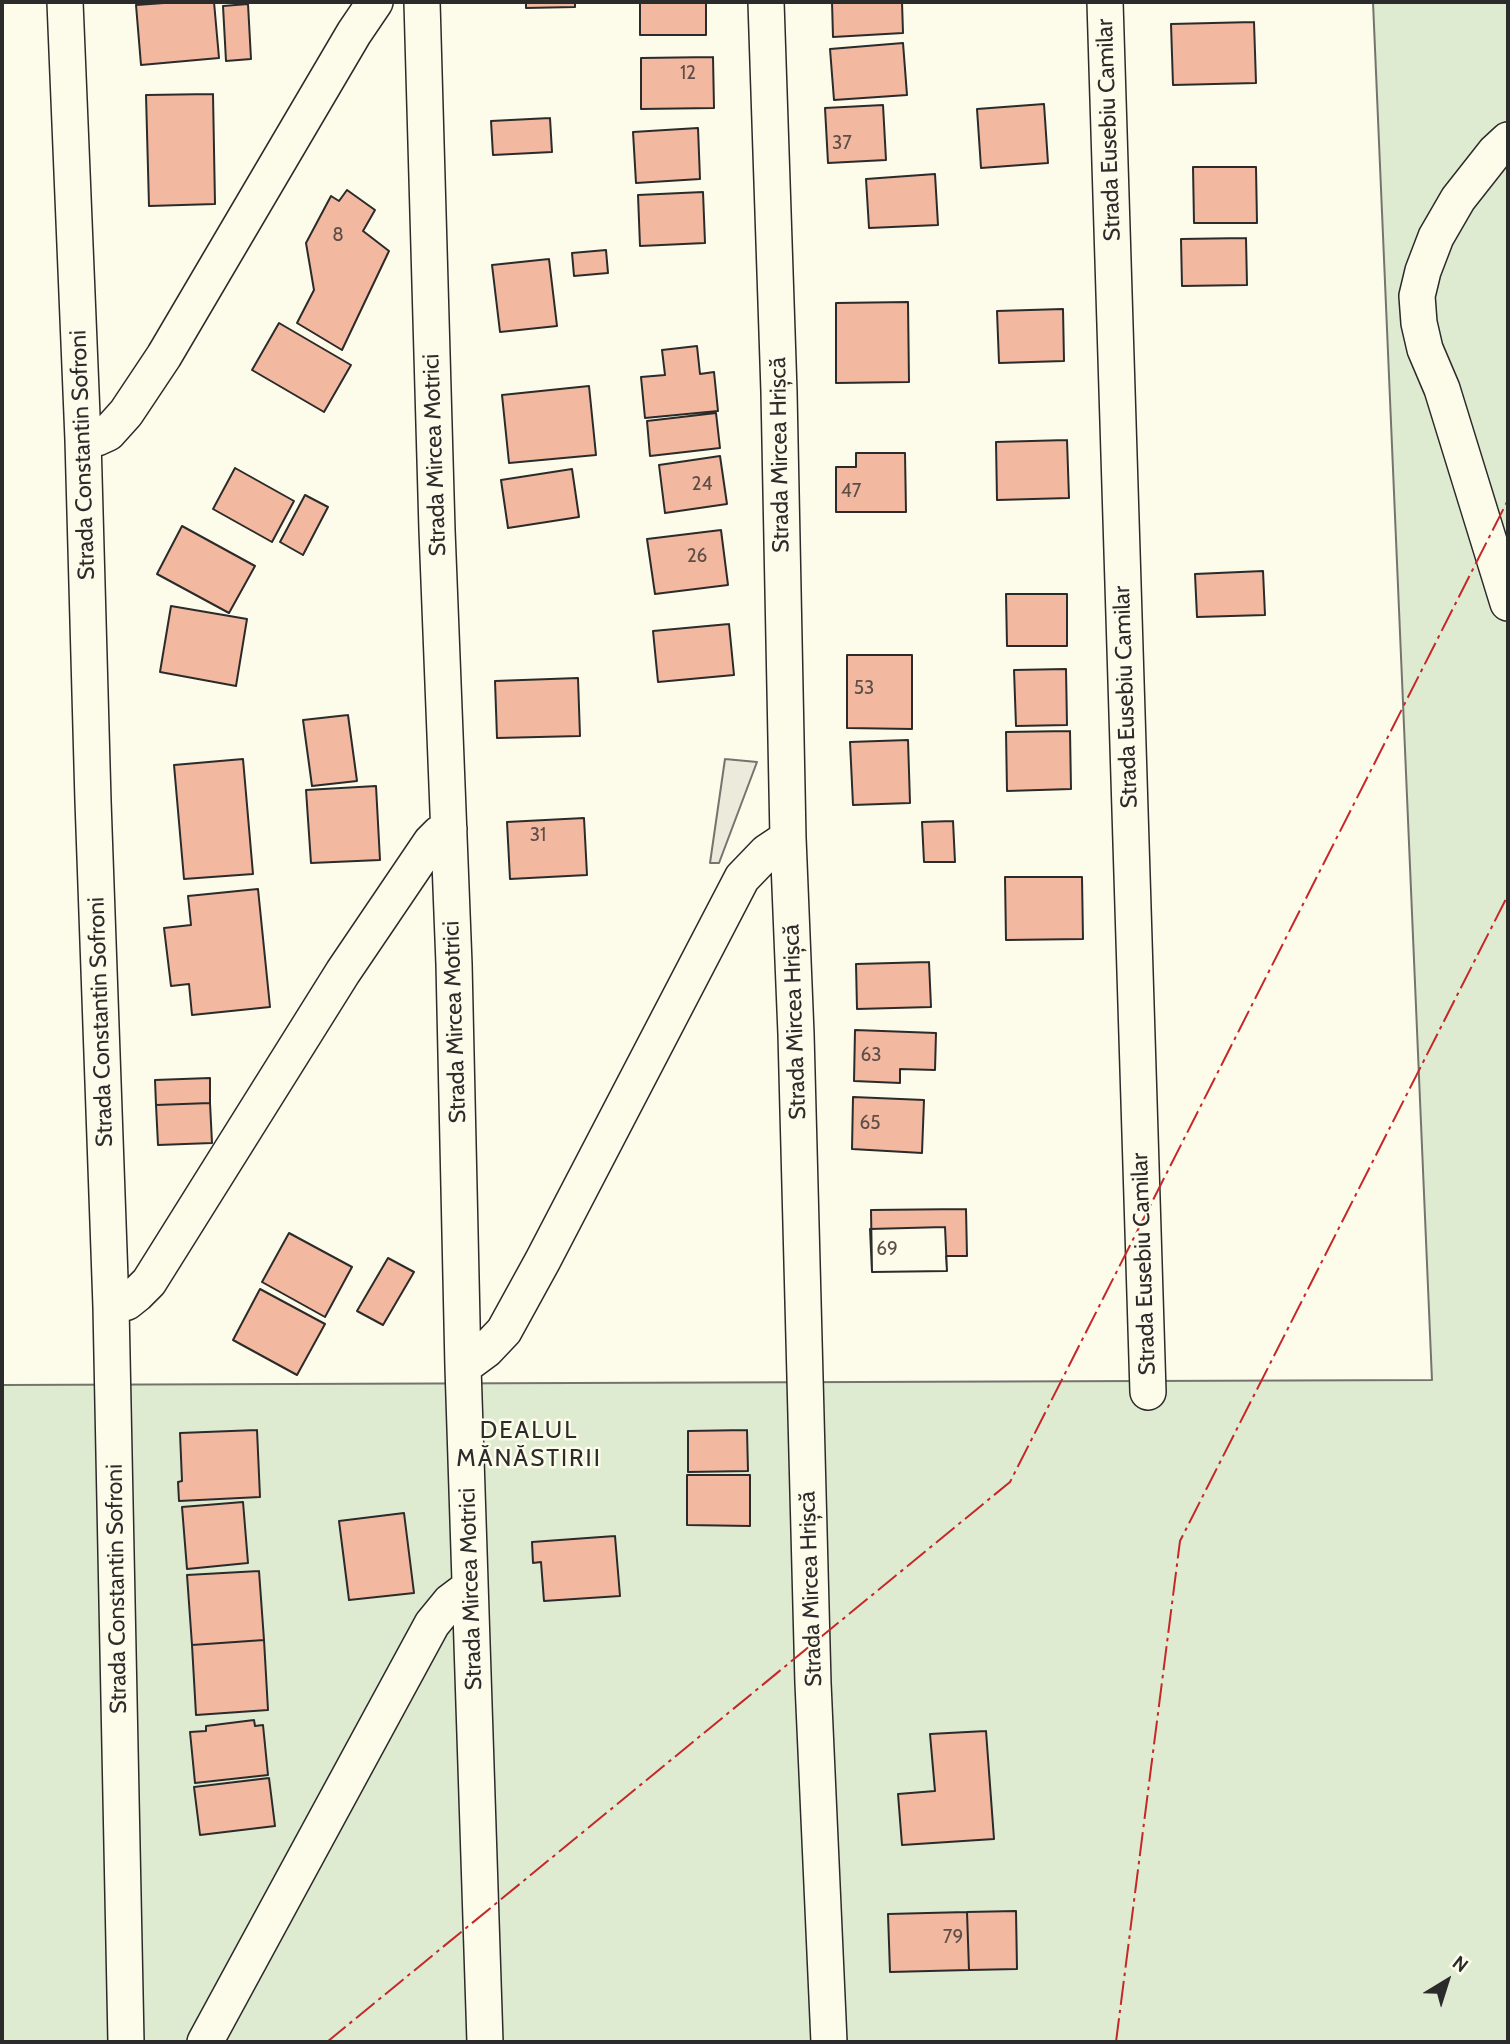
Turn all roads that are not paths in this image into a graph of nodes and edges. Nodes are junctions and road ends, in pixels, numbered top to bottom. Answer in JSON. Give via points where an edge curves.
{"nodes":[{"id":1,"x":65,"y":2,"type":"edge"},
{"id":2,"x":375,"y":2,"type":"edge"},
{"id":3,"x":422,"y":2,"type":"edge"},
{"id":4,"x":766,"y":2,"type":"edge"},
{"id":5,"x":1105,"y":2,"type":"edge"},
{"id":6,"x":1508,"y":140,"type":"edge"},
{"id":7,"x":83,"y":440,"type":"junction"},
{"id":8,"x":1508,"y":603,"type":"edge"},
{"id":9,"x":449,"y":829,"type":"junction"},
{"id":10,"x":788,"y":838,"type":"junction"},
{"id":11,"x":111,"y":1307,"type":"junction"},
{"id":12,"x":463,"y":1367,"type":"junction"},
{"id":13,"x":1148,"y":1392,"type":"dead end"},
{"id":14,"x":470,"y":1587,"type":"junction"},
{"id":15,"x":126,"y":2042,"type":"edge"},
{"id":16,"x":205,"y":2042,"type":"edge"},
{"id":17,"x":485,"y":2042,"type":"edge"},
{"id":18,"x":829,"y":2042,"type":"edge"}],
"edges":[{"from":1,"to":7,"type":"street","name":"Strada Constantin Sofroni"},
{"from":2,"to":7,"type":"street","via":[[164,356],[108,433]]},
{"from":3,"to":9,"type":"street","name":"Strada Mircea Motrici"},
{"from":4,"to":10,"type":"street","name":"Strada Mircea Hrișcă"},
{"from":5,"to":13,"type":"street","name":"Strada Eusebiu Camilar"},
{"from":6,"to":8,"type":"street","via":[[1458,199],[1436,237],[1417,296],[1425,349],[1442,389]]},
{"from":7,"to":11,"type":"street","name":"Strada Constantin Sofroni"},
{"from":9,"to":11,"type":"street","via":[[431,842],[343,972],[149,1282],[127,1302]]},
{"from":9,"to":12,"type":"street","name":"Strada Mircea Motrici"},
{"from":10,"to":12,"type":"street","via":[[766,852],[742,877],[504,1331]]},
{"from":10,"to":18,"type":"street","name":"Strada Mircea Hrișcă","via":[[813,1683]]},
{"from":11,"to":15,"type":"street","name":"Strada Constantin Sofroni"},
{"from":12,"to":14,"type":"street","name":"Strada Mircea Motrici"},
{"from":14,"to":16,"type":"street","via":[[432,1624]]},
{"from":14,"to":17,"type":"street","name":"Strada Mircea Motrici"}]}
